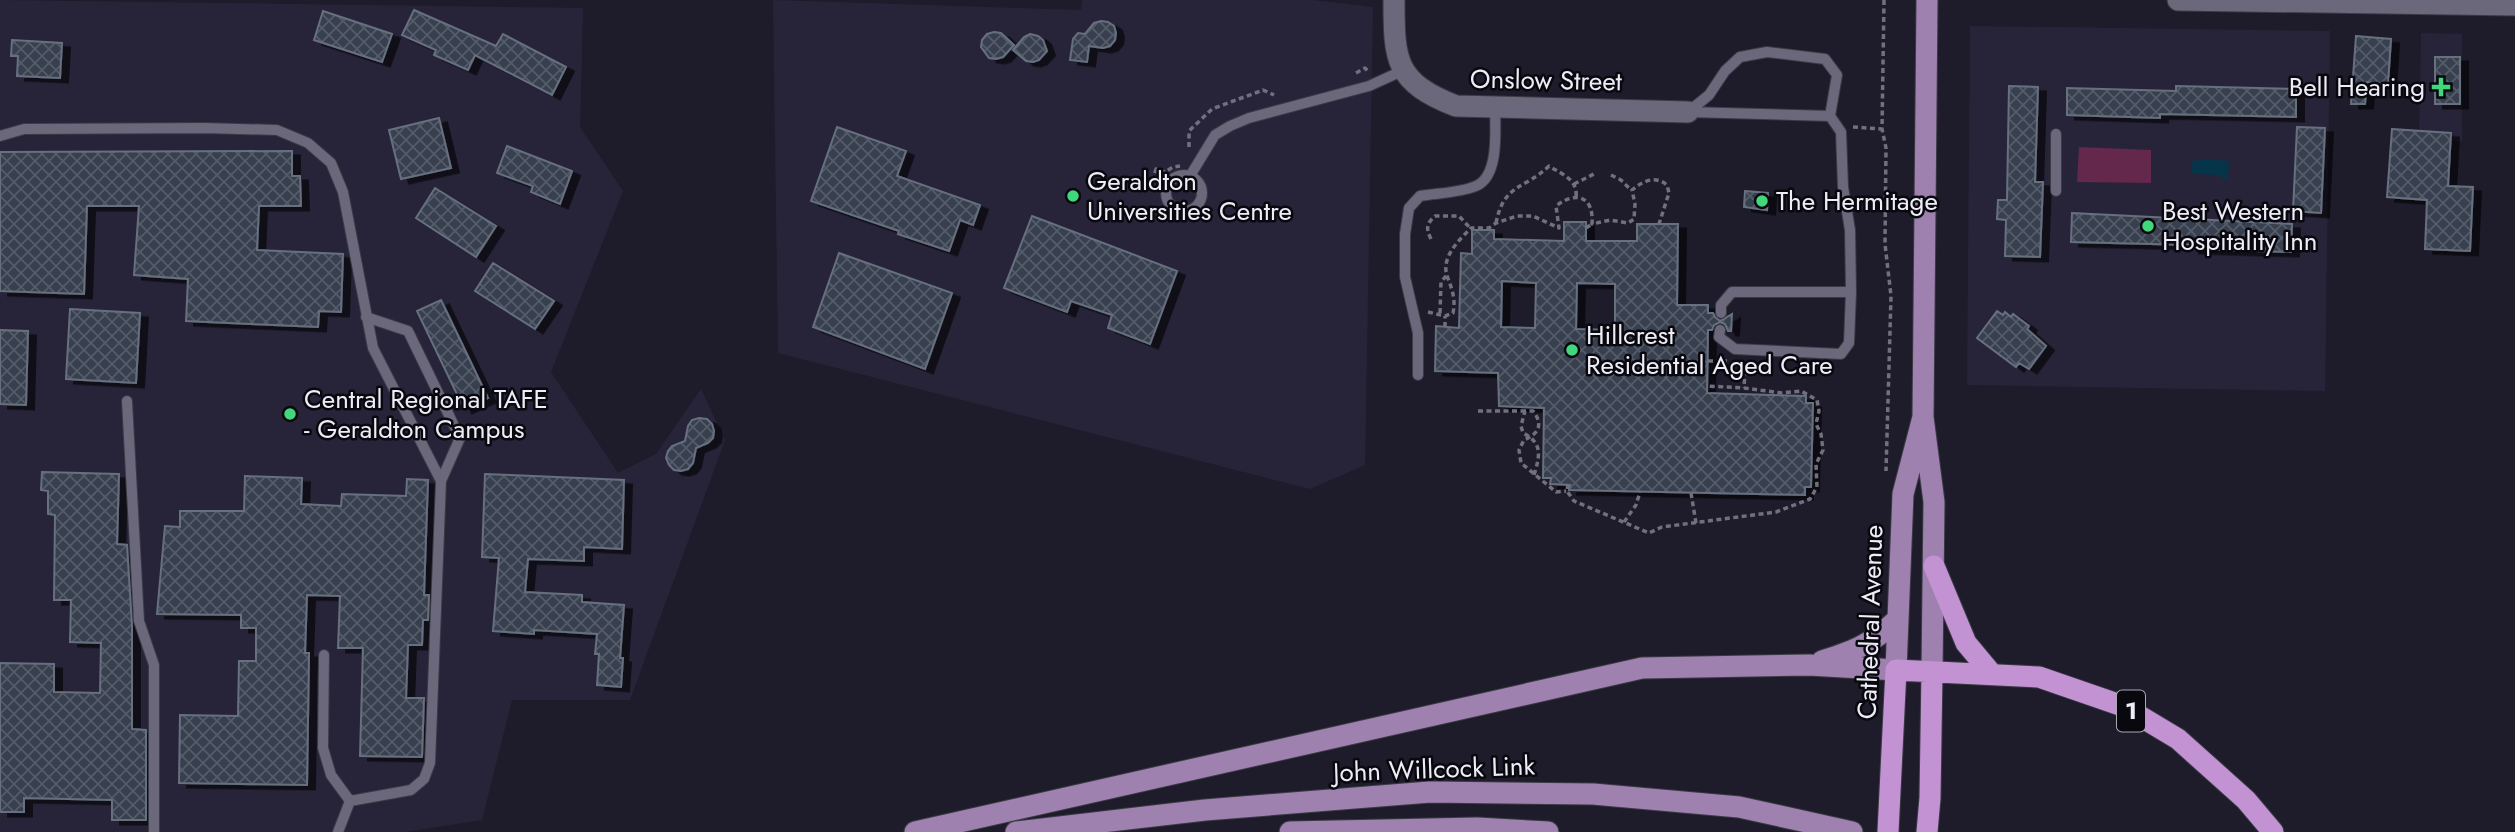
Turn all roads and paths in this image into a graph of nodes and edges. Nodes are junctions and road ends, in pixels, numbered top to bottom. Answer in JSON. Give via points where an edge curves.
{"nodes":[{"id":1,"x":1388,"y":0,"type":"edge"},
{"id":2,"x":1394,"y":0,"type":"edge"},
{"id":3,"x":1884,"y":0,"type":"edge"},
{"id":4,"x":1927,"y":0,"type":"edge"},
{"id":5,"x":2178,"y":0,"type":"edge"},
{"id":6,"x":2515,"y":5,"type":"edge"},
{"id":7,"x":1404,"y":70,"type":"junction"},
{"id":8,"x":1495,"y":107,"type":"junction"},
{"id":9,"x":1688,"y":112,"type":"junction"},
{"id":10,"x":1830,"y":116,"type":"junction"},
{"id":11,"x":1848,"y":127,"type":"dead end"},
{"id":12,"x":1882,"y":129,"type":"junction"},
{"id":13,"x":2056,"y":134,"type":"dead end"},
{"id":14,"x":0,"y":136,"type":"edge"},
{"id":15,"x":1156,"y":169,"type":"dead end"},
{"id":16,"x":1594,"y":174,"type":"dead end"},
{"id":17,"x":1611,"y":174,"type":"dead end"},
{"id":18,"x":1190,"y":176,"type":"dead end"},
{"id":19,"x":1152,"y":181,"type":"dead end"},
{"id":20,"x":1574,"y":184,"type":"junction"},
{"id":21,"x":1632,"y":190,"type":"junction"},
{"id":22,"x":2056,"y":191,"type":"dead end"},
{"id":23,"x":1576,"y":198,"type":"junction"},
{"id":24,"x":1496,"y":223,"type":"junction"},
{"id":25,"x":1592,"y":224,"type":"junction"},
{"id":26,"x":1659,"y":224,"type":"dead end"},
{"id":27,"x":1471,"y":228,"type":"junction"},
{"id":28,"x":1559,"y":228,"type":"junction"},
{"id":29,"x":1586,"y":228,"type":"dead end"},
{"id":30,"x":1564,"y":231,"type":"dead end"},
{"id":31,"x":1431,"y":239,"type":"dead end"},
{"id":32,"x":1445,"y":249,"type":"dead end"},
{"id":33,"x":1451,"y":251,"type":"junction"},
{"id":34,"x":1447,"y":275,"type":"junction"},
{"id":35,"x":1851,"y":292,"type":"junction"},
{"id":36,"x":1415,"y":313,"type":"junction"},
{"id":37,"x":1440,"y":313,"type":"junction"},
{"id":38,"x":1721,"y":313,"type":"dead end"},
{"id":39,"x":1445,"y":316,"type":"junction"},
{"id":40,"x":366,"y":317,"type":"junction"},
{"id":41,"x":1445,"y":327,"type":"dead end"},
{"id":42,"x":1720,"y":330,"type":"dead end"},
{"id":43,"x":1745,"y":370,"type":"dead end"},
{"id":44,"x":1418,"y":375,"type":"dead end"},
{"id":45,"x":1707,"y":386,"type":"dead end"},
{"id":46,"x":1744,"y":388,"type":"junction"},
{"id":47,"x":127,"y":401,"type":"dead end"},
{"id":48,"x":1478,"y":411,"type":"dead end"},
{"id":49,"x":1525,"y":411,"type":"junction"},
{"id":50,"x":1923,"y":417,"type":"junction"},
{"id":51,"x":1531,"y":437,"type":"junction"},
{"id":52,"x":1886,"y":474,"type":"dead end"},
{"id":53,"x":1534,"y":475,"type":"junction"},
{"id":54,"x":441,"y":481,"type":"junction"},
{"id":55,"x":1568,"y":485,"type":"dead end"},
{"id":56,"x":1567,"y":491,"type":"junction"},
{"id":57,"x":1640,"y":492,"type":"dead end"},
{"id":58,"x":1691,"y":493,"type":"dead end"},
{"id":59,"x":1624,"y":522,"type":"junction"},
{"id":60,"x":1696,"y":523,"type":"junction"},
{"id":61,"x":1934,"y":566,"type":"junction"},
{"id":62,"x":1898,"y":619,"type":"junction"},
{"id":63,"x":324,"y":655,"type":"dead end"},
{"id":64,"x":1809,"y":665,"type":"junction"},
{"id":65,"x":1896,"y":670,"type":"junction"},
{"id":66,"x":1932,"y":672,"type":"junction"},
{"id":67,"x":1991,"y":673,"type":"junction"},
{"id":68,"x":350,"y":802,"type":"junction"},
{"id":69,"x":154,"y":832,"type":"edge"},
{"id":70,"x":338,"y":832,"type":"edge"},
{"id":71,"x":915,"y":832,"type":"edge"},
{"id":72,"x":1016,"y":832,"type":"edge"},
{"id":73,"x":1290,"y":832,"type":"edge"},
{"id":74,"x":1548,"y":832,"type":"edge"},
{"id":75,"x":1852,"y":832,"type":"edge"},
{"id":76,"x":1888,"y":832,"type":"edge"},
{"id":77,"x":1927,"y":832,"type":"edge"},
{"id":78,"x":2273,"y":832,"type":"edge"}],
"edges":[{"from":1,"to":2,"type":"street"},
{"from":2,"to":7,"type":"street","name":"Onslow Street","via":[[1396,57]]},
{"from":3,"to":12,"type":"path"},
{"from":4,"to":50,"type":"main road","name":"Cathedral Avenue"},
{"from":5,"to":6,"type":"street"},
{"from":7,"to":8,"type":"street","name":"Onslow Street","via":[[1427,95],[1456,106]]},
{"from":7,"to":18,"type":"lane","via":[[1369,86],[1230,125],[1215,135]]},
{"from":8,"to":9,"type":"street","name":"Onslow Street"},
{"from":8,"to":36,"type":"lane","via":[[1494,153],[1479,185],[1420,196],[1409,208],[1405,277]]},
{"from":9,"to":10,"type":"lane"},
{"from":9,"to":10,"type":"lane","via":[[1709,95],[1740,57],[1767,52],[1825,59],[1837,75]]},
{"from":10,"to":35,"type":"lane","via":[[1840,132]]},
{"from":11,"to":12,"type":"path"},
{"from":12,"to":52,"type":"path","via":[[1891,296]]},
{"from":13,"to":22,"type":"lane"},
{"from":14,"to":40,"type":"lane","via":[[24,129],[204,128],[277,130],[308,143],[331,163],[343,192]]},
{"from":15,"to":19,"type":"path"},
{"from":16,"to":20,"type":"path"},
{"from":17,"to":21,"type":"path"},
{"from":20,"to":23,"type":"path"},
{"from":20,"to":24,"type":"path","via":[[1549,166],[1504,198]]},
{"from":21,"to":25,"type":"path","via":[[1634,219]]},
{"from":21,"to":26,"type":"path","via":[[1655,179],[1667,185],[1669,193]]},
{"from":23,"to":25,"type":"path","via":[[1588,202]]},
{"from":23,"to":28,"type":"path","via":[[1556,206]]},
{"from":24,"to":27,"type":"path","via":[[1489,228]]},
{"from":24,"to":28,"type":"path","via":[[1533,216]]},
{"from":25,"to":29,"type":"path"},
{"from":27,"to":31,"type":"path","via":[[1459,216],[1435,216],[1427,231]]},
{"from":27,"to":33,"type":"path"},
{"from":28,"to":30,"type":"path"},
{"from":32,"to":33,"type":"path"},
{"from":33,"to":34,"type":"path"},
{"from":34,"to":37,"type":"path","via":[[1441,282]]},
{"from":34,"to":39,"type":"path","via":[[1455,302],[1452,313]]},
{"from":35,"to":38,"type":"lane","via":[[1732,292],[1721,305]]},
{"from":35,"to":42,"type":"lane","via":[[1849,343],[1842,354],[1735,349],[1720,337]]},
{"from":36,"to":37,"type":"path"},
{"from":36,"to":44,"type":"lane"},
{"from":37,"to":39,"type":"path"},
{"from":39,"to":41,"type":"path"},
{"from":40,"to":54,"type":"lane","via":[[373,348]]},
{"from":40,"to":54,"type":"lane","via":[[408,331],[460,438]]},
{"from":43,"to":46,"type":"path"},
{"from":45,"to":46,"type":"path"},
{"from":46,"to":60,"type":"path","via":[[1801,391],[1817,400],[1816,424],[1823,450],[1816,464],[1817,488],[1810,499],[1776,512]]},
{"from":47,"to":69,"type":"lane","via":[[139,621],[154,665]]},
{"from":48,"to":49,"type":"path"},
{"from":49,"to":51,"type":"path","via":[[1521,426]]},
{"from":49,"to":51,"type":"path","via":[[1538,417],[1537,433]]},
{"from":50,"to":61,"type":"main road","name":"Cathedral Avenue","via":[[1934,502]]},
{"from":50,"to":62,"type":"main road","name":"Cathedral Avenue","via":[[1903,494]]},
{"from":51,"to":53,"type":"path","via":[[1539,451]]},
{"from":51,"to":53,"type":"path","via":[[1519,450],[1521,463]]},
{"from":53,"to":56,"type":"path","via":[[1556,492]]},
{"from":54,"to":68,"type":"lane","via":[[430,763],[424,779],[411,790]]},
{"from":55,"to":56,"type":"path"},
{"from":56,"to":59,"type":"path","via":[[1574,501]]},
{"from":57,"to":59,"type":"path"},
{"from":58,"to":60,"type":"path"},
{"from":59,"to":60,"type":"path","via":[[1649,533]]},
{"from":61,"to":66,"type":"main road","name":"Cathedral Avenue"},
{"from":61,"to":67,"type":"highway","via":[[1966,643]]},
{"from":62,"to":64,"type":"main road","via":[[1874,640]]},
{"from":62,"to":65,"type":"main road","name":"Cathedral Avenue"},
{"from":63,"to":68,"type":"lane","via":[[323,748],[331,775]]},
{"from":64,"to":65,"type":"main road"},
{"from":64,"to":71,"type":"main road","via":[[1642,668]]},
{"from":65,"to":66,"type":"highway","number":"1"},
{"from":65,"to":76,"type":"highway","name":"Cathedral Avenue"},
{"from":66,"to":67,"type":"highway","number":"1"},
{"from":66,"to":77,"type":"highway"},
{"from":67,"to":78,"type":"highway","number":"1","via":[[2039,677],[2123,706],[2178,739],[2246,800]]},
{"from":68,"to":70,"type":"lane"},
{"from":72,"to":75,"type":"main road","name":"John Willcock Link","via":[[1205,810],[1430,792],[1593,794],[1739,807]]},
{"from":73,"to":74,"type":"main road","via":[[1477,828]]}]}
